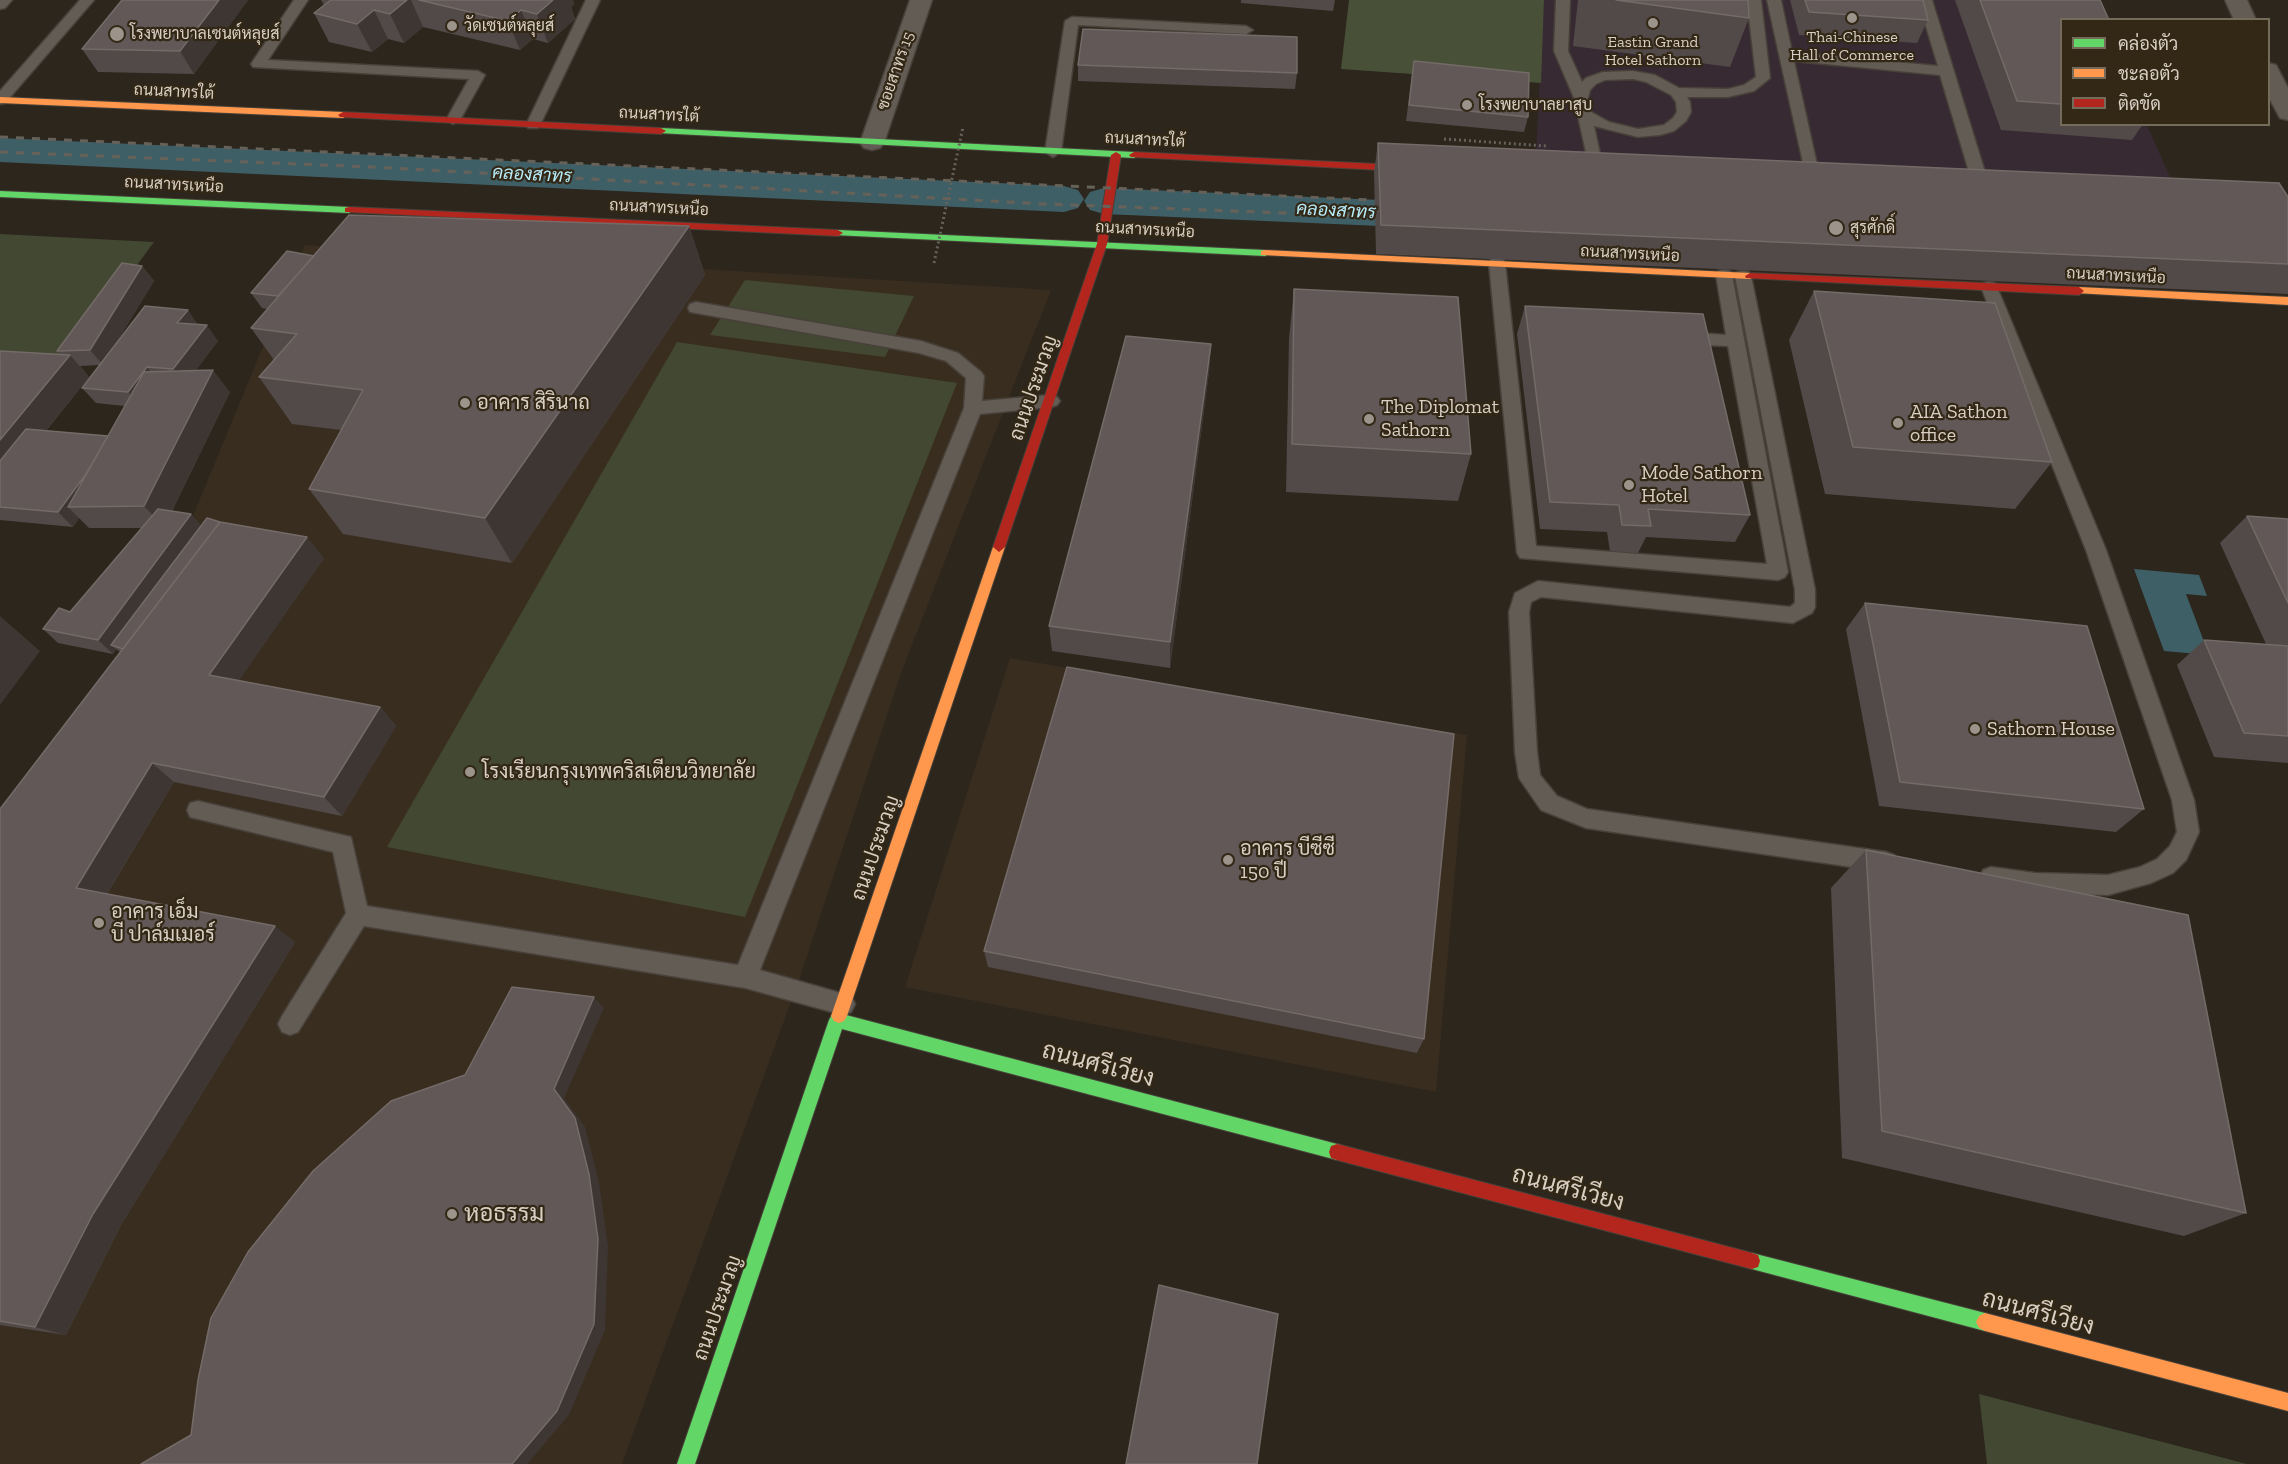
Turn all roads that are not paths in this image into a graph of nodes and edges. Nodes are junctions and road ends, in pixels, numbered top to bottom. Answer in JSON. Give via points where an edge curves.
{"nodes":[{"id":1,"x":5,"y":0,"type":"edge"},
{"id":2,"x":87,"y":0,"type":"edge"},
{"id":3,"x":301,"y":0,"type":"edge"},
{"id":4,"x":593,"y":0,"type":"edge"},
{"id":5,"x":921,"y":0,"type":"edge"},
{"id":6,"x":1563,"y":0,"type":"edge"},
{"id":7,"x":1754,"y":0,"type":"edge"},
{"id":8,"x":1773,"y":0,"type":"edge"},
{"id":9,"x":1925,"y":0,"type":"edge"},
{"id":10,"x":2236,"y":0,"type":"edge"},
{"id":11,"x":0,"y":5,"type":"edge"},
{"id":12,"x":2244,"y":18,"type":"edge"},
{"id":13,"x":1246,"y":30,"type":"dead end"},
{"id":14,"x":1786,"y":56,"type":"junction"},
{"id":15,"x":1947,"y":71,"type":"junction"},
{"id":16,"x":2270,"y":74,"type":"edge"},
{"id":17,"x":1676,"y":92,"type":"junction"},
{"id":18,"x":1581,"y":98,"type":"junction"},
{"id":19,"x":0,"y":100,"type":"edge"},
{"id":20,"x":2288,"y":112,"type":"edge"},
{"id":21,"x":1584,"y":114,"type":"junction"},
{"id":22,"x":453,"y":120,"type":"junction"},
{"id":23,"x":533,"y":125,"type":"junction"},
{"id":24,"x":872,"y":143,"type":"junction"},
{"id":25,"x":1053,"y":152,"type":"junction"},
{"id":26,"x":1116,"y":155,"type":"junction"},
{"id":27,"x":1436,"y":170,"type":"edge"},
{"id":28,"x":1578,"y":176,"type":"edge"},
{"id":29,"x":1602,"y":178,"type":"joint"},
{"id":30,"x":1814,"y":187,"type":"edge"},
{"id":31,"x":0,"y":194,"type":"edge"},
{"id":32,"x":1984,"y":196,"type":"edge"},
{"id":33,"x":1102,"y":244,"type":"junction"},
{"id":34,"x":1497,"y":264,"type":"junction"},
{"id":35,"x":1733,"y":275,"type":"junction"},
{"id":36,"x":1989,"y":287,"type":"junction"},
{"id":37,"x":2288,"y":300,"type":"edge"},
{"id":38,"x":696,"y":308,"type":"dead end"},
{"id":39,"x":1666,"y":337,"type":"edge"},
{"id":40,"x":1736,"y":341,"type":"junction"},
{"id":41,"x":1051,"y":401,"type":"junction"},
{"id":42,"x":973,"y":408,"type":"junction"},
{"id":43,"x":198,"y":810,"type":"dead end"},
{"id":44,"x":1905,"y":864,"type":"edge"},
{"id":45,"x":1976,"y":875,"type":"edge"},
{"id":46,"x":358,"y":915,"type":"junction"},
{"id":47,"x":745,"y":976,"type":"junction"},
{"id":48,"x":840,"y":1012,"type":"junction"},
{"id":49,"x":290,"y":1024,"type":"dead end"},
{"id":50,"x":2288,"y":1402,"type":"edge"},
{"id":51,"x":686,"y":1464,"type":"edge"}],
"edges":[{"from":1,"to":11,"type":"lane"},
{"from":2,"to":19,"type":"lane"},
{"from":3,"to":22,"type":"lane","via":[[258,64],[478,75]]},
{"from":4,"to":23,"type":"lane"},
{"from":5,"to":24,"type":"street","name":"ซอยสาทร 15"},
{"from":6,"to":18,"type":"lane","via":[[1561,51]]},
{"from":7,"to":17,"type":"lane","via":[[1764,78],[1749,88],[1728,93]]},
{"from":8,"to":14,"type":"lane"},
{"from":9,"to":15,"type":"lane"},
{"from":10,"to":12,"type":"street"},
{"from":13,"to":25,"type":"lane","via":[[1072,21]]},
{"from":14,"to":15,"type":"lane"},
{"from":14,"to":30,"type":"lane"},
{"from":15,"to":32,"type":"lane"},
{"from":16,"to":20,"type":"street"},
{"from":17,"to":18,"type":"lane","via":[[1650,78],[1618,74],[1591,81]]},
{"from":17,"to":21,"type":"lane","via":[[1684,112],[1669,128],[1655,132],[1620,130]]},
{"from":18,"to":21,"type":"lane"},
{"from":19,"to":22,"type":"main road","name":"ถนนสาทรใต้"},
{"from":21,"to":29,"type":"lane"},
{"from":22,"to":23,"type":"main road","name":"ถนนสาทรใต้"},
{"from":23,"to":24,"type":"main road","name":"ถนนสาทรใต้"},
{"from":24,"to":25,"type":"main road","name":"ถนนสาทรใต้"},
{"from":25,"to":26,"type":"main road","name":"ถนนสาทรใต้"},
{"from":26,"to":27,"type":"main road","name":"ถนนสาทรใต้"},
{"from":26,"to":33,"type":"main road","name":"ถนนประมวญ"},
{"from":28,"to":29,"type":"main road"},
{"from":31,"to":33,"type":"main road","name":"ถนนสาทรเหนือ"},
{"from":33,"to":34,"type":"main road","name":"ถนนสาทรเหนือ"},
{"from":33,"to":41,"type":"main road","name":"ถนนประมวญ"},
{"from":34,"to":35,"type":"main road","name":"ถนนสาทรเหนือ"},
{"from":34,"to":40,"type":"lane","via":[[1510,328],[1527,553],[1778,573]]},
{"from":35,"to":36,"type":"main road","name":"ถนนสาทรเหนือ"},
{"from":35,"to":40,"type":"lane"},
{"from":35,"to":44,"type":"lane","via":[[1805,590],[1805,607],[1793,615],[1538,589],[1522,598],[1520,635],[1530,778],[1549,803],[1586,818]]},
{"from":36,"to":37,"type":"main road","name":"ถนนสาทรเหนือ"},
{"from":36,"to":45,"type":"lane","via":[[2096,550],[2182,800],[2188,832],[2178,853],[2165,866],[2108,885],[2035,883]]},
{"from":38,"to":42,"type":"lane","via":[[921,347],[952,357],[975,375]]},
{"from":39,"to":40,"type":"lane"},
{"from":41,"to":42,"type":"lane"},
{"from":41,"to":48,"type":"main road","name":"ถนนประมวญ"},
{"from":42,"to":47,"type":"lane"},
{"from":43,"to":46,"type":"lane","via":[[343,844]]},
{"from":46,"to":47,"type":"lane"},
{"from":46,"to":49,"type":"lane"},
{"from":47,"to":48,"type":"lane"},
{"from":48,"to":50,"type":"main road","name":"ถนนศรีเวียง"},
{"from":48,"to":51,"type":"main road","name":"ถนนประมวญ"}]}
